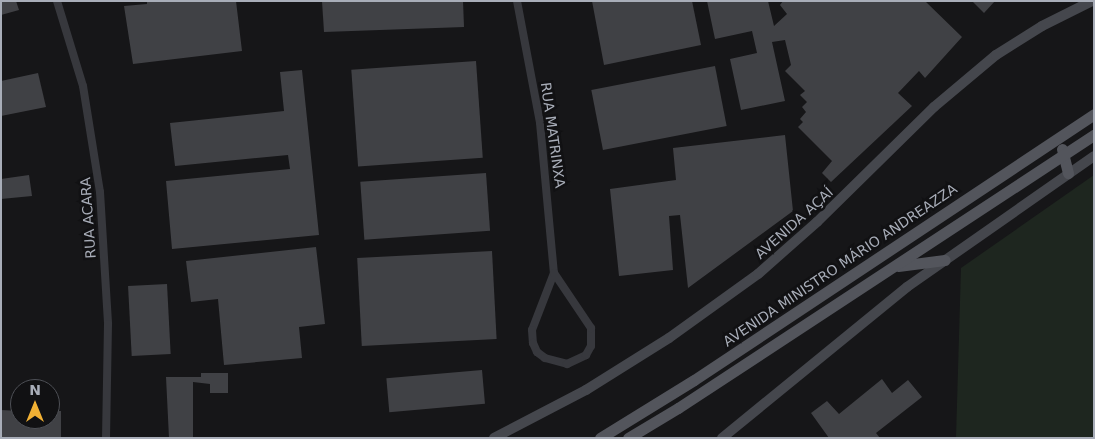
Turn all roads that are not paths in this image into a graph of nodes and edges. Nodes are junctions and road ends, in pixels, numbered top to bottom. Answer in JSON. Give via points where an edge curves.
{"nodes":[{"id":1,"x":57,"y":1,"type":"edge"},
{"id":2,"x":517,"y":1,"type":"edge"},
{"id":3,"x":1092,"y":1,"type":"edge"},
{"id":4,"x":1094,"y":114,"type":"edge"},
{"id":5,"x":1094,"y":135,"type":"edge"},
{"id":6,"x":1056,"y":139,"type":"junction"},
{"id":7,"x":1064,"y":154,"type":"junction"},
{"id":8,"x":1094,"y":156,"type":"edge"},
{"id":9,"x":1068,"y":173,"type":"junction"},
{"id":10,"x":945,"y":260,"type":"junction"},
{"id":11,"x":894,"y":266,"type":"junction"},
{"id":12,"x":554,"y":273,"type":"junction"},
{"id":13,"x":106,"y":438,"type":"edge"},
{"id":14,"x":494,"y":438,"type":"edge"},
{"id":15,"x":600,"y":438,"type":"edge"},
{"id":16,"x":628,"y":438,"type":"edge"},
{"id":17,"x":722,"y":438,"type":"edge"}],
"edges":[{"from":1,"to":13,"type":"street","name":"RUA ACARA","via":[[83,86],[100,192],[108,324]]},
{"from":2,"to":12,"type":"street","name":"RUA MATRINXA","via":[[544,148]]},
{"from":3,"to":14,"type":"street","name":"AVENIDA AÇAÍ","via":[[1042,26],[996,55],[934,107],[817,222],[758,274],[669,338],[586,390]]},
{"from":4,"to":6,"type":"main road","name":"AVENIDA MINISTRO MÁRIO ANDREAZZA"},
{"from":5,"to":7,"type":"main road"},
{"from":6,"to":7,"type":"main road"},
{"from":6,"to":15,"type":"main road","name":"AVENIDA MINISTRO MÁRIO ANDREAZZA","via":[[694,380]]},
{"from":7,"to":9,"type":"main road"},
{"from":7,"to":11,"type":"main road"},
{"from":8,"to":9,"type":"street"},
{"from":9,"to":10,"type":"street"},
{"from":10,"to":11,"type":"main road"},
{"from":10,"to":17,"type":"street","via":[[907,287]]},
{"from":11,"to":16,"type":"main road"},
{"from":12,"to":12,"type":"street","name":"RUA MATRINXA","via":[[532,330],[532,343],[545,358],[567,364],[586,355],[591,346],[591,328]]}]}
